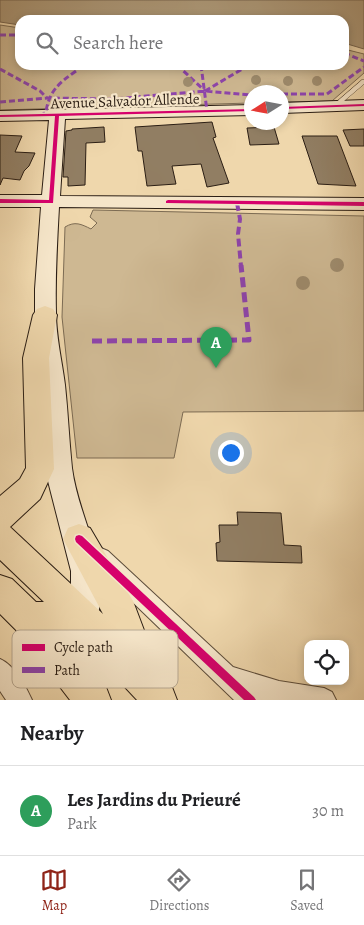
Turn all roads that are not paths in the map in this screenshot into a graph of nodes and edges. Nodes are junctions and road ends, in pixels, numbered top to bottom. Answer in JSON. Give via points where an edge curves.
{"nodes":[{"id":1,"x":364,"y":80,"type":"edge"},
{"id":2,"x":335,"y":106,"type":"junction"},
{"id":3,"x":364,"y":106,"type":"edge"},
{"id":4,"x":289,"y":108,"type":"edge"},
{"id":5,"x":244,"y":110,"type":"edge"},
{"id":6,"x":0,"y":116,"type":"edge"},
{"id":7,"x":57,"y":116,"type":"junction"},
{"id":8,"x":0,"y":201,"type":"edge"},
{"id":9,"x":51,"y":202,"type":"junction"},
{"id":10,"x":364,"y":204,"type":"edge"},
{"id":11,"x":45,"y":315,"type":"junction"},
{"id":12,"x":0,"y":516,"type":"edge"},
{"id":13,"x":0,"y":538,"type":"edge"},
{"id":14,"x":79,"y":539,"type":"junction"},
{"id":15,"x":0,"y":591,"type":"edge"},
{"id":16,"x":82,"y":618,"type":"junction"},
{"id":17,"x":29,"y":619,"type":"junction"},
{"id":18,"x":38,"y":630,"type":"edge"},
{"id":19,"x":80,"y":630,"type":"edge"},
{"id":20,"x":94,"y":630,"type":"edge"},
{"id":21,"x":127,"y":630,"type":"edge"},
{"id":22,"x":177,"y":630,"type":"edge"},
{"id":23,"x":178,"y":631,"type":"edge"},
{"id":24,"x":0,"y":671,"type":"edge"},
{"id":25,"x":228,"y":678,"type":"junction"},
{"id":26,"x":84,"y":688,"type":"edge"},
{"id":27,"x":20,"y":700,"type":"edge"},
{"id":28,"x":93,"y":700,"type":"edge"},
{"id":29,"x":251,"y":700,"type":"edge"},
{"id":30,"x":324,"y":700,"type":"edge"}],
"edges":[{"from":1,"to":2,"type":"lane"},
{"from":2,"to":3,"type":"main road"},
{"from":2,"to":4,"type":"main road"},
{"from":5,"to":7,"type":"main road","name":"Avenue Salvador Allende"},
{"from":6,"to":7,"type":"main road","name":"Avenue Salvador Allende"},
{"from":7,"to":9,"type":"main road"},
{"from":8,"to":9,"type":"main road"},
{"from":9,"to":10,"type":"main road"},
{"from":9,"to":11,"type":"main road"},
{"from":11,"to":12,"type":"main road","via":[[36,358],[40,469],[30,488]]},
{"from":11,"to":14,"type":"main road","via":[[59,474],[67,509]]},
{"from":13,"to":16,"type":"main road"},
{"from":14,"to":16,"type":"main road","via":[[88,593]]},
{"from":14,"to":21,"type":"main road"},
{"from":14,"to":22,"type":"street"},
{"from":15,"to":17,"type":"main road"},
{"from":16,"to":17,"type":"main road"},
{"from":16,"to":19,"type":"main road"},
{"from":16,"to":20,"type":"main road"},
{"from":17,"to":18,"type":"main road"},
{"from":23,"to":25,"type":"street"},
{"from":24,"to":27,"type":"street"},
{"from":25,"to":29,"type":"street"},
{"from":25,"to":30,"type":"street","via":[[279,693]]},
{"from":26,"to":28,"type":"main road"}]}
